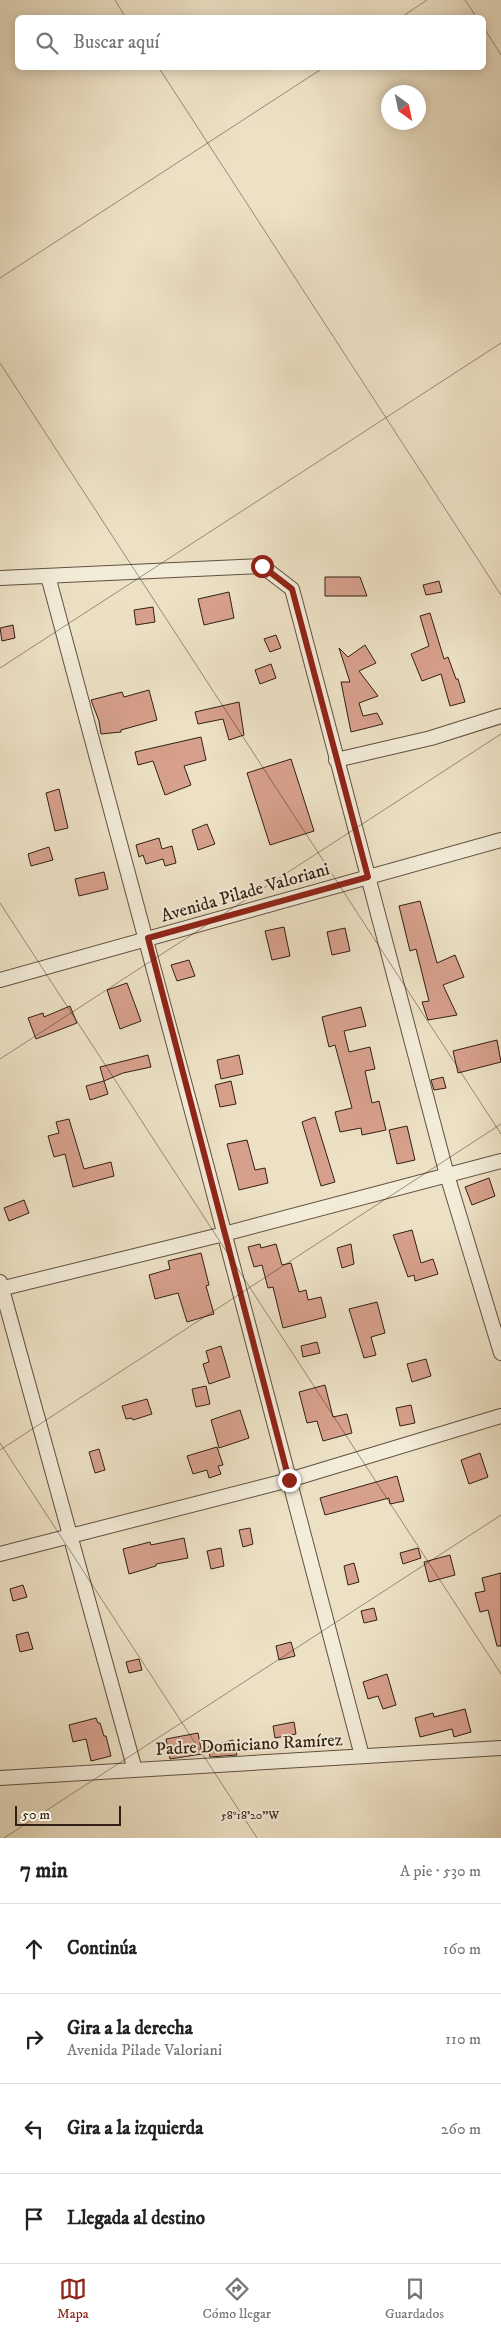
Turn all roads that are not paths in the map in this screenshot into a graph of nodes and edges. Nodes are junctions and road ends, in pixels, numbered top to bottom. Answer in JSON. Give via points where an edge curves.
{"nodes":[{"id":1,"x":48,"y":576,"type":"junction"},
{"id":2,"x":0,"y":578,"type":"edge"},
{"id":3,"x":501,"y":716,"type":"edge"},
{"id":4,"x":336,"y":760,"type":"junction"},
{"id":5,"x":501,"y":840,"type":"edge"},
{"id":6,"x":368,"y":877,"type":"junction"},
{"id":7,"x":148,"y":938,"type":"junction"},
{"id":8,"x":0,"y":980,"type":"edge"},
{"id":9,"x":501,"y":1161,"type":"edge"},
{"id":10,"x":447,"y":1175,"type":"junction"},
{"id":11,"x":224,"y":1234,"type":"junction"},
{"id":12,"x":1,"y":1286,"type":"edge"},
{"id":13,"x":501,"y":1352,"type":"edge"},
{"id":14,"x":501,"y":1416,"type":"edge"},
{"id":15,"x":289,"y":1480,"type":"junction"},
{"id":16,"x":70,"y":1536,"type":"junction"},
{"id":17,"x":0,"y":1554,"type":"edge"},
{"id":18,"x":501,"y":1748,"type":"edge"},
{"id":19,"x":362,"y":1756,"type":"junction"},
{"id":20,"x":135,"y":1770,"type":"junction"},
{"id":21,"x":0,"y":1778,"type":"edge"}],
"edges":[{"from":1,"to":2,"type":"street"},
{"from":1,"to":4,"type":"street","via":[[262,566],[292,589]]},
{"from":1,"to":7,"type":"street"},
{"from":3,"to":4,"type":"street","via":[[431,738]]},
{"from":4,"to":6,"type":"street"},
{"from":5,"to":6,"type":"street","name":"Avenida Pilade Valoriani"},
{"from":6,"to":7,"type":"street","name":"Avenida Pilade Valoriani"},
{"from":6,"to":10,"type":"street"},
{"from":7,"to":8,"type":"street","name":"Avenida Pilade Valoriani"},
{"from":7,"to":11,"type":"street"},
{"from":9,"to":10,"type":"street"},
{"from":10,"to":11,"type":"street"},
{"from":10,"to":13,"type":"street"},
{"from":11,"to":12,"type":"street"},
{"from":11,"to":15,"type":"street"},
{"from":12,"to":16,"type":"street"},
{"from":14,"to":15,"type":"street"},
{"from":15,"to":16,"type":"street"},
{"from":15,"to":19,"type":"street"},
{"from":16,"to":17,"type":"street"},
{"from":16,"to":20,"type":"street"},
{"from":18,"to":19,"type":"street","name":"Padre Domiciano Ramírez"},
{"from":19,"to":20,"type":"street","name":"Padre Domiciano Ramírez"},
{"from":20,"to":21,"type":"street","name":"Padre Domiciano Ramírez"}]}
